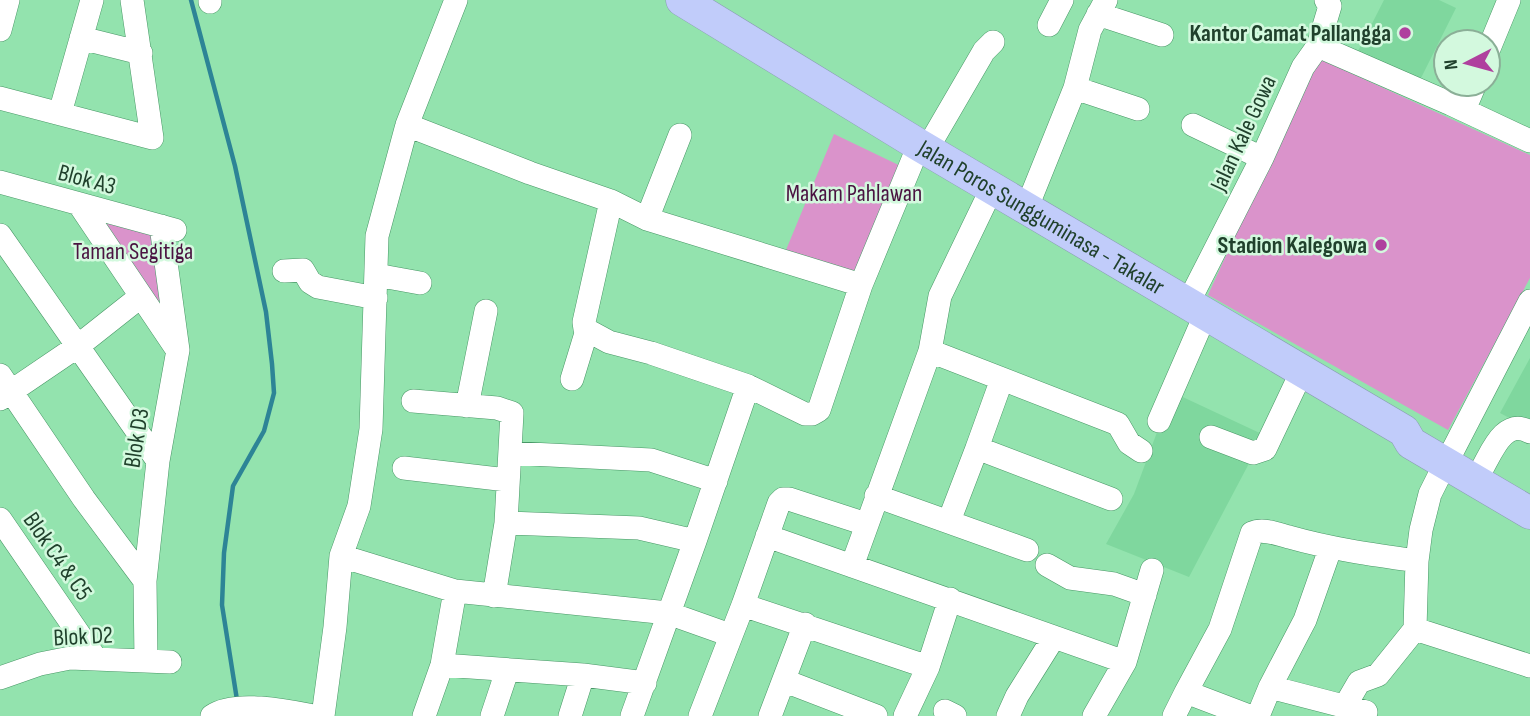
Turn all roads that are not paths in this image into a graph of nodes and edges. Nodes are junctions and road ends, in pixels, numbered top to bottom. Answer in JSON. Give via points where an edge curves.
{"nodes":[{"id":1,"x":92,"y":0,"type":"edge"},
{"id":2,"x":132,"y":0,"type":"edge"},
{"id":3,"x":456,"y":0,"type":"edge"},
{"id":4,"x":682,"y":0,"type":"edge"},
{"id":5,"x":1062,"y":0,"type":"edge"},
{"id":6,"x":1326,"y":0,"type":"edge"},
{"id":7,"x":1494,"y":0,"type":"edge"},
{"id":8,"x":1508,"y":0,"type":"edge"},
{"id":9,"x":5,"y":2,"type":"edge"},
{"id":10,"x":1102,"y":7,"type":"edge"},
{"id":11,"x":1049,"y":25,"type":"dead end"},
{"id":12,"x":1487,"y":28,"type":"edge"},
{"id":13,"x":1492,"y":28,"type":"edge"},
{"id":14,"x":0,"y":30,"type":"edge"},
{"id":15,"x":1162,"y":35,"type":"dead end"},
{"id":16,"x":81,"y":38,"type":"junction"},
{"id":17,"x":993,"y":42,"type":"dead end"},
{"id":18,"x":1318,"y":46,"type":"junction"},
{"id":19,"x":141,"y":53,"type":"junction"},
{"id":20,"x":1075,"y":88,"type":"junction"},
{"id":21,"x":0,"y":98,"type":"edge"},
{"id":22,"x":1458,"y":99,"type":"edge"},
{"id":23,"x":1138,"y":109,"type":"dead end"},
{"id":24,"x":60,"y":113,"type":"junction"},
{"id":25,"x":407,"y":125,"type":"junction"},
{"id":26,"x":1193,"y":125,"type":"dead end"},
{"id":27,"x":680,"y":135,"type":"dead end"},
{"id":28,"x":1530,"y":141,"type":"edge"},
{"id":29,"x":923,"y":147,"type":"junction"},
{"id":30,"x":1262,"y":158,"type":"junction"},
{"id":31,"x":0,"y":183,"type":"edge"},
{"id":32,"x":993,"y":186,"type":"junction"},
{"id":33,"x":611,"y":201,"type":"junction"},
{"id":34,"x":79,"y":204,"type":"junction"},
{"id":35,"x":1027,"y":207,"type":"junction"},
{"id":36,"x":647,"y":219,"type":"junction"},
{"id":37,"x":168,"y":228,"type":"joint"},
{"id":38,"x":0,"y":235,"type":"edge"},
{"id":39,"x":284,"y":271,"type":"dead end"},
{"id":40,"x":420,"y":283,"type":"dead end"},
{"id":41,"x":861,"y":285,"type":"junction"},
{"id":42,"x":376,"y":286,"type":"junction"},
{"id":43,"x":140,"y":297,"type":"junction"},
{"id":44,"x":1530,"y":301,"type":"edge"},
{"id":45,"x":1197,"y":308,"type":"junction"},
{"id":46,"x":486,"y":312,"type":"dead end"},
{"id":47,"x":587,"y":330,"type":"junction"},
{"id":48,"x":1523,"y":335,"type":"edge"},
{"id":49,"x":78,"y":346,"type":"junction"},
{"id":50,"x":178,"y":350,"type":"junction"},
{"id":51,"x":930,"y":351,"type":"junction"},
{"id":52,"x":1302,"y":371,"type":"junction"},
{"id":53,"x":572,"y":379,"type":"dead end"},
{"id":54,"x":1002,"y":379,"type":"junction"},
{"id":55,"x":748,"y":386,"type":"junction"},
{"id":56,"x":4,"y":388,"type":"edge"},
{"id":57,"x":413,"y":401,"type":"dead end"},
{"id":58,"x":467,"y":406,"type":"junction"},
{"id":59,"x":1159,"y":421,"type":"dead end"},
{"id":60,"x":1530,"y":432,"type":"edge"},
{"id":61,"x":1210,"y":437,"type":"dead end"},
{"id":62,"x":977,"y":448,"type":"junction"},
{"id":63,"x":1142,"y":451,"type":"dead end"},
{"id":64,"x":510,"y":453,"type":"junction"},
{"id":65,"x":1449,"y":457,"type":"junction"},
{"id":66,"x":158,"y":461,"type":"junction"},
{"id":67,"x":1483,"y":467,"type":"junction"},
{"id":68,"x":404,"y":468,"type":"dead end"},
{"id":69,"x":507,"y":480,"type":"junction"},
{"id":70,"x":716,"y":481,"type":"junction"},
{"id":71,"x":1530,"y":494,"type":"edge"},
{"id":72,"x":876,"y":496,"type":"junction"},
{"id":73,"x":1111,"y":499,"type":"dead end"},
{"id":74,"x":1530,"y":513,"type":"edge"},
{"id":75,"x":0,"y":519,"type":"edge"},
{"id":76,"x":950,"y":521,"type":"junction"},
{"id":77,"x":506,"y":523,"type":"junction"},
{"id":78,"x":866,"y":524,"type":"junction"},
{"id":79,"x":767,"y":536,"type":"junction"},
{"id":80,"x":695,"y":541,"type":"junction"},
{"id":81,"x":1330,"y":549,"type":"junction"},
{"id":82,"x":1027,"y":550,"type":"dead end"},
{"id":83,"x":341,"y":556,"type":"junction"},
{"id":84,"x":1417,"y":561,"type":"junction"},
{"id":85,"x":1047,"y":565,"type":"dead end"},
{"id":86,"x":852,"y":566,"type":"junction"},
{"id":87,"x":1152,"y":570,"type":"dead end"},
{"id":88,"x":145,"y":581,"type":"junction"},
{"id":89,"x":455,"y":591,"type":"junction"},
{"id":90,"x":1145,"y":595,"type":"junction"},
{"id":91,"x":494,"y":596,"type":"junction"},
{"id":92,"x":950,"y":600,"type":"junction"},
{"id":93,"x":744,"y":605,"type":"junction"},
{"id":94,"x":668,"y":613,"type":"junction"},
{"id":95,"x":804,"y":624,"type":"junction"},
{"id":96,"x":1415,"y":629,"type":"junction"},
{"id":97,"x":730,"y":635,"type":"junction"},
{"id":98,"x":1054,"y":637,"type":"junction"},
{"id":99,"x":96,"y":659,"type":"junction"},
{"id":100,"x":146,"y":661,"type":"junction"},
{"id":101,"x":170,"y":662,"type":"dead end"},
{"id":102,"x":1125,"y":662,"type":"junction"},
{"id":103,"x":442,"y":665,"type":"junction"},
{"id":104,"x":1530,"y":666,"type":"edge"},
{"id":105,"x":928,"y":667,"type":"junction"},
{"id":106,"x":4,"y":670,"type":"edge"},
{"id":107,"x":507,"y":671,"type":"junction"},
{"id":108,"x":583,"y":675,"type":"junction"},
{"id":109,"x":785,"y":681,"type":"junction"},
{"id":110,"x":645,"y":682,"type":"junction"},
{"id":111,"x":1270,"y":687,"type":"junction"},
{"id":112,"x":1185,"y":692,"type":"junction"},
{"id":113,"x":216,"y":714,"type":"edge"},
{"id":114,"x":313,"y":716,"type":"edge"},
{"id":115,"x":323,"y":716,"type":"edge"},
{"id":116,"x":424,"y":716,"type":"edge"},
{"id":117,"x":492,"y":716,"type":"edge"},
{"id":118,"x":570,"y":716,"type":"edge"},
{"id":119,"x":632,"y":716,"type":"edge"},
{"id":120,"x":700,"y":716,"type":"edge"},
{"id":121,"x":770,"y":716,"type":"edge"},
{"id":122,"x":876,"y":716,"type":"edge"},
{"id":123,"x":905,"y":716,"type":"edge"},
{"id":124,"x":1008,"y":716,"type":"edge"},
{"id":125,"x":1094,"y":716,"type":"edge"},
{"id":126,"x":1174,"y":716,"type":"edge"},
{"id":127,"x":1249,"y":716,"type":"edge"},
{"id":128,"x":1258,"y":716,"type":"edge"}],
"edges":[{"from":1,"to":16,"type":"street"},
{"from":2,"to":19,"type":"street"},
{"from":3,"to":25,"type":"street"},
{"from":4,"to":29,"type":"highway","name":"Jalan Poros Sungguminasa - Takalar"},
{"from":5,"to":11,"type":"street"},
{"from":6,"to":18,"type":"street","name":"Jalan Kale Gowa","via":[[1330,6]]},
{"from":7,"to":12,"type":"street"},
{"from":8,"to":13,"type":"street"},
{"from":9,"to":14,"type":"street"},
{"from":10,"to":15,"type":"street"},
{"from":10,"to":20,"type":"street","via":[[1086,42]]},
{"from":16,"to":19,"type":"street"},
{"from":16,"to":24,"type":"street"},
{"from":17,"to":29,"type":"street"},
{"from":18,"to":22,"type":"street"},
{"from":18,"to":30,"type":"street","name":"Jalan Kale Gowa","via":[[1303,67]]},
{"from":19,"to":24,"type":"street","via":[[157,140]]},
{"from":20,"to":23,"type":"street"},
{"from":20,"to":35,"type":"street"},
{"from":21,"to":24,"type":"street"},
{"from":22,"to":28,"type":"street"},
{"from":25,"to":33,"type":"street"},
{"from":25,"to":42,"type":"street","via":[[377,236]]},
{"from":26,"to":30,"type":"street"},
{"from":27,"to":36,"type":"street"},
{"from":29,"to":32,"type":"highway","name":"Jalan Poros Sungguminasa - Takalar"},
{"from":29,"to":41,"type":"street"},
{"from":30,"to":45,"type":"street","name":"Jalan Kale Gowa"},
{"from":31,"to":34,"type":"street","name":"Blok A3"},
{"from":32,"to":35,"type":"highway","name":"Jalan Poros Sungguminasa - Takalar"},
{"from":32,"to":51,"type":"street","via":[[940,296]]},
{"from":33,"to":36,"type":"street"},
{"from":33,"to":47,"type":"street","via":[[584,322]]},
{"from":34,"to":37,"type":"street","name":"Blok A3"},
{"from":34,"to":43,"type":"street"},
{"from":35,"to":45,"type":"highway","name":"Jalan Poros Sungguminasa - Takalar"},
{"from":36,"to":41,"type":"street"},
{"from":37,"to":50,"type":"street","name":"Blok D3"},
{"from":38,"to":49,"type":"street"},
{"from":39,"to":42,"type":"street","via":[[303,270],[312,285],[326,290]]},
{"from":40,"to":42,"type":"street"},
{"from":41,"to":55,"type":"street","via":[[816,413],[805,414]]},
{"from":42,"to":83,"type":"street","via":[[368,461],[359,506]]},
{"from":43,"to":49,"type":"street"},
{"from":43,"to":50,"type":"street"},
{"from":44,"to":48,"type":"street"},
{"from":45,"to":52,"type":"highway","name":"Jalan Poros Sungguminasa - Takalar"},
{"from":45,"to":59,"type":"street","name":"Jalan Kale Gowa"},
{"from":46,"to":58,"type":"street"},
{"from":47,"to":53,"type":"street"},
{"from":47,"to":55,"type":"street","via":[[609,342]]},
{"from":48,"to":65,"type":"street"},
{"from":49,"to":56,"type":"street"},
{"from":49,"to":66,"type":"street"},
{"from":50,"to":66,"type":"street","name":"Blok D3"},
{"from":51,"to":54,"type":"street"},
{"from":51,"to":72,"type":"street"},
{"from":52,"to":61,"type":"street","via":[[1265,449],[1253,453]]},
{"from":52,"to":65,"type":"highway","name":"Jalan Poros Sungguminasa - Takalar","via":[[1404,431],[1418,428]]},
{"from":54,"to":62,"type":"street"},
{"from":54,"to":63,"type":"street","via":[[1118,424],[1129,443]]},
{"from":55,"to":70,"type":"street"},
{"from":56,"to":88,"type":"street"},
{"from":57,"to":58,"type":"street"},
{"from":58,"to":64,"type":"street","via":[[512,412]]},
{"from":60,"to":67,"type":"street","via":[[1517,428],[1505,432]]},
{"from":62,"to":73,"type":"street"},
{"from":62,"to":76,"type":"street"},
{"from":64,"to":69,"type":"street"},
{"from":64,"to":70,"type":"street","via":[[650,460]]},
{"from":65,"to":67,"type":"highway","name":"Jalan Poros Sungguminasa - Takalar"},
{"from":65,"to":74,"type":"highway","name":"Jalan Poros Sungguminasa - Takalar"},
{"from":65,"to":84,"type":"street","via":[[1430,494]]},
{"from":66,"to":88,"type":"street","name":"Blok D3"},
{"from":67,"to":71,"type":"highway","name":"Jalan Poros Sungguminasa - Takalar"},
{"from":68,"to":69,"type":"street"},
{"from":69,"to":77,"type":"street"},
{"from":70,"to":80,"type":"street"},
{"from":72,"to":76,"type":"street"},
{"from":72,"to":78,"type":"street"},
{"from":75,"to":99,"type":"street","name":"Blok C4 & C5"},
{"from":76,"to":82,"type":"street"},
{"from":77,"to":80,"type":"street","via":[[639,528]]},
{"from":77,"to":91,"type":"street"},
{"from":78,"to":79,"type":"street","via":[[783,499]]},
{"from":78,"to":86,"type":"street"},
{"from":79,"to":86,"type":"street"},
{"from":79,"to":93,"type":"street"},
{"from":80,"to":94,"type":"street"},
{"from":81,"to":84,"type":"street"},
{"from":81,"to":111,"type":"street","via":[[1305,620]]},
{"from":81,"to":112,"type":"street","via":[[1271,532],[1252,533],[1220,629]]},
{"from":83,"to":89,"type":"street"},
{"from":83,"to":115,"type":"street"},
{"from":84,"to":96,"type":"street"},
{"from":85,"to":90,"type":"street","via":[[1070,578],[1114,584]]},
{"from":86,"to":92,"type":"street"},
{"from":87,"to":90,"type":"street"},
{"from":88,"to":100,"type":"street","name":"Blok D3"},
{"from":89,"to":91,"type":"street"},
{"from":89,"to":103,"type":"street"},
{"from":90,"to":102,"type":"street"},
{"from":91,"to":94,"type":"street"},
{"from":92,"to":98,"type":"street"},
{"from":92,"to":105,"type":"street"},
{"from":93,"to":95,"type":"street"},
{"from":93,"to":97,"type":"street"},
{"from":94,"to":97,"type":"street"},
{"from":94,"to":110,"type":"street"},
{"from":95,"to":105,"type":"street"},
{"from":95,"to":109,"type":"street"},
{"from":96,"to":104,"type":"street"},
{"from":96,"to":111,"type":"street","via":[[1378,675],[1359,682],[1356,709]]},
{"from":97,"to":120,"type":"street"},
{"from":98,"to":102,"type":"street"},
{"from":98,"to":124,"type":"street"},
{"from":99,"to":100,"type":"street","name":"Blok D2"},
{"from":99,"to":106,"type":"street","name":"Blok D2","via":[[70,658]]},
{"from":100,"to":101,"type":"street","name":"Blok D2"},
{"from":102,"to":125,"type":"street"},
{"from":103,"to":107,"type":"street"},
{"from":103,"to":116,"type":"street"},
{"from":105,"to":123,"type":"street"},
{"from":107,"to":108,"type":"street"},
{"from":107,"to":117,"type":"street"},
{"from":108,"to":110,"type":"street"},
{"from":108,"to":118,"type":"street"},
{"from":109,"to":121,"type":"street"},
{"from":109,"to":122,"type":"street"},
{"from":110,"to":119,"type":"street"},
{"from":111,"to":128,"type":"street"},
{"from":112,"to":126,"type":"street"},
{"from":112,"to":127,"type":"street"},
{"from":113,"to":114,"type":"street","via":[[246,708]]}]}
